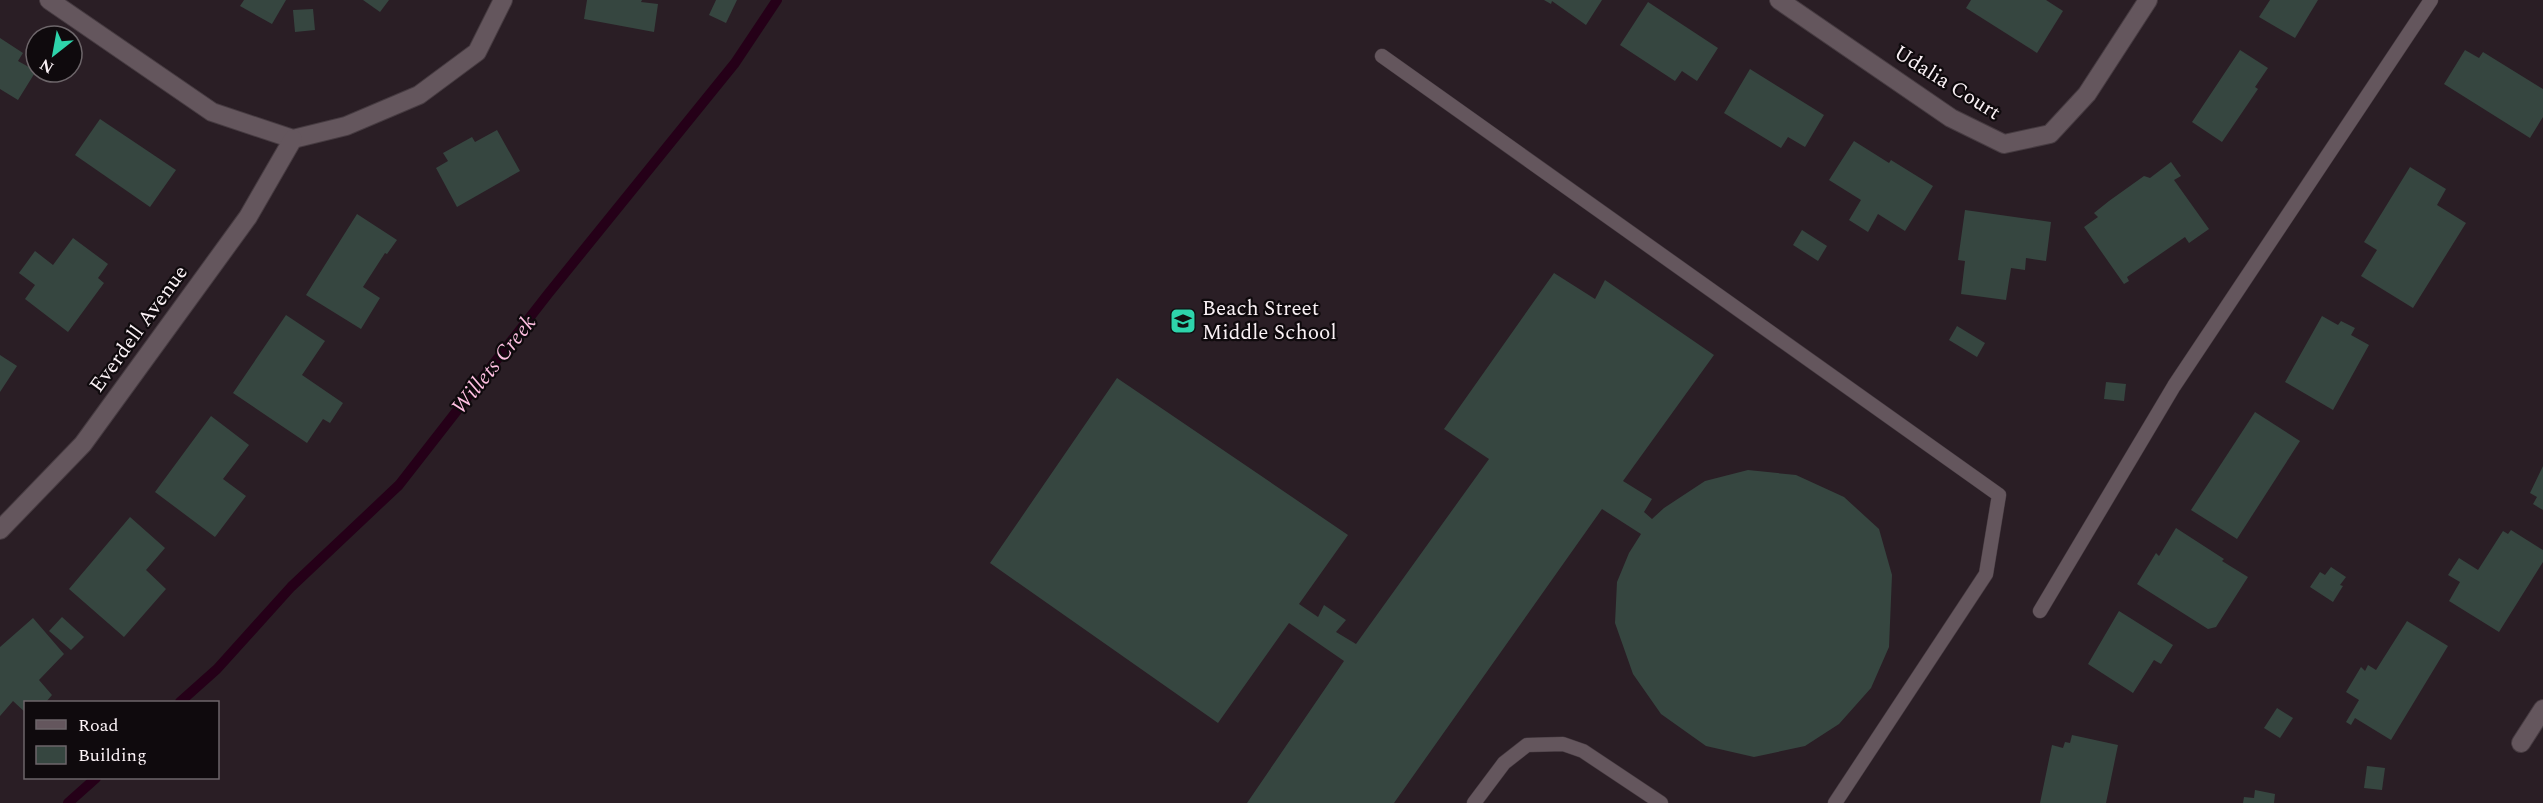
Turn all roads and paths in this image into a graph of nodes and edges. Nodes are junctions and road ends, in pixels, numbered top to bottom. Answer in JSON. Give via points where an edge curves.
{"nodes":[{"id":1,"x":49,"y":0,"type":"edge"},
{"id":2,"x":503,"y":0,"type":"edge"},
{"id":3,"x":1779,"y":0,"type":"edge"},
{"id":4,"x":2148,"y":0,"type":"edge"},
{"id":5,"x":2431,"y":0,"type":"edge"},
{"id":6,"x":1382,"y":56,"type":"dead end"},
{"id":7,"x":293,"y":139,"type":"junction"},
{"id":8,"x":0,"y":530,"type":"edge"},
{"id":9,"x":2040,"y":611,"type":"dead end"},
{"id":10,"x":2543,"y":710,"type":"edge"},
{"id":11,"x":2521,"y":743,"type":"dead end"},
{"id":12,"x":1474,"y":803,"type":"edge"},
{"id":13,"x":1661,"y":803,"type":"edge"},
{"id":14,"x":1835,"y":803,"type":"edge"}],
"edges":[{"from":1,"to":7,"type":"street","via":[[212,112]]},
{"from":2,"to":7,"type":"street","via":[[477,52],[419,95],[346,126]]},
{"from":3,"to":4,"type":"street","name":"Udalia Court","via":[[1952,118],[2004,144],[2050,134],[2086,94]]},
{"from":5,"to":9,"type":"lane","via":[[2174,386]]},
{"from":6,"to":14,"type":"lane","via":[[1999,495],[1986,574]]},
{"from":7,"to":8,"type":"street","name":"Everdell Avenue","via":[[248,217],[83,444]]},
{"from":10,"to":11,"type":"street"},
{"from":12,"to":13,"type":"lane","via":[[1504,763],[1527,745],[1563,744],[1583,751]]}]}
